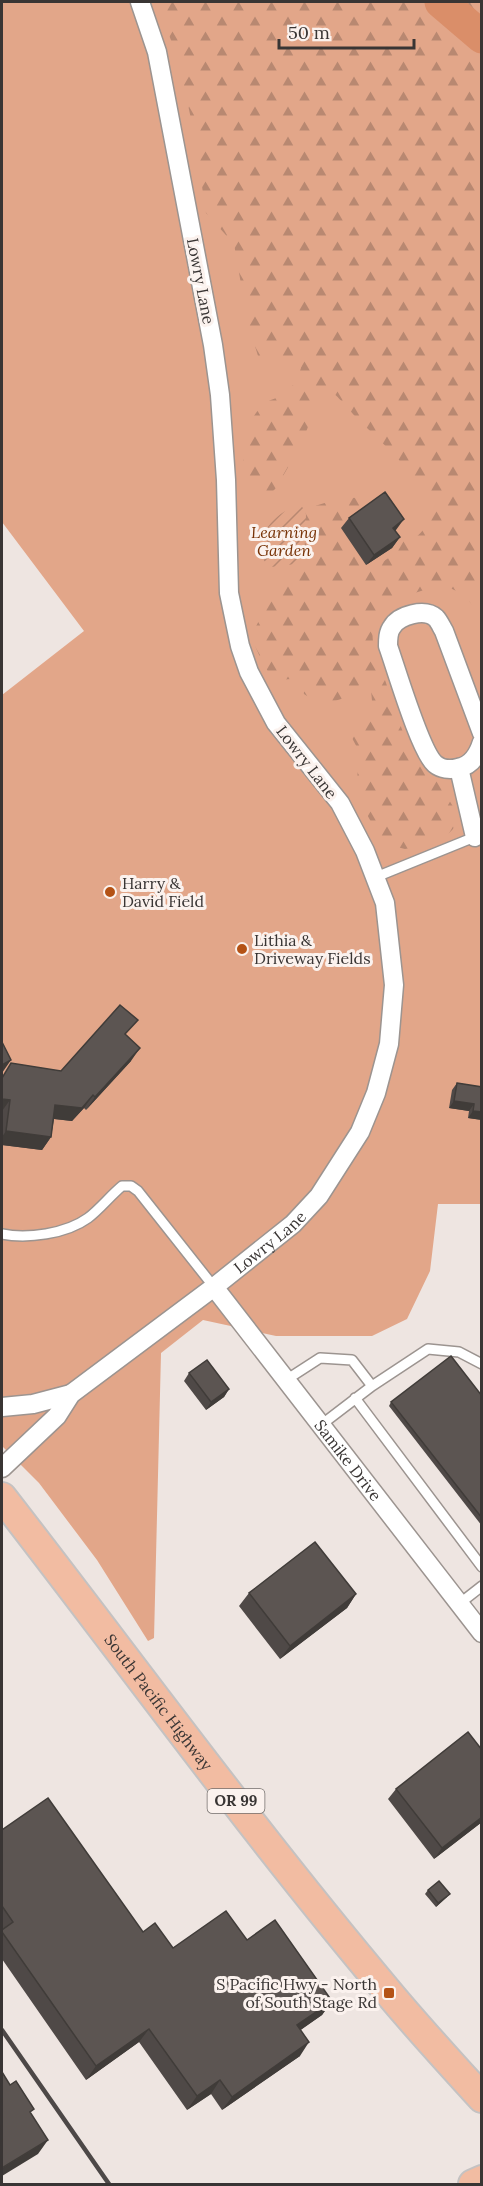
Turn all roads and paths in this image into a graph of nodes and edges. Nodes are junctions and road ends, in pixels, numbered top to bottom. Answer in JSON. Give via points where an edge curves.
{"nodes":[{"id":1,"x":140,"y":2,"type":"edge"},
{"id":2,"x":482,"y":733,"type":"edge"},
{"id":3,"x":482,"y":742,"type":"edge"},
{"id":4,"x":459,"y":768,"type":"junction"},
{"id":5,"x":478,"y":835,"type":"edge"},
{"id":6,"x":376,"y":877,"type":"junction"},
{"id":7,"x":2,"y":1234,"type":"edge"},
{"id":8,"x":214,"y":1287,"type":"junction"},
{"id":9,"x":482,"y":1364,"type":"edge"},
{"id":10,"x":286,"y":1380,"type":"junction"},
{"id":11,"x":372,"y":1386,"type":"junction"},
{"id":12,"x":71,"y":1394,"type":"junction"},
{"id":13,"x":356,"y":1398,"type":"junction"},
{"id":14,"x":2,"y":1407,"type":"edge"},
{"id":15,"x":321,"y":1425,"type":"junction"},
{"id":16,"x":2,"y":1468,"type":"edge"},
{"id":17,"x":2,"y":1497,"type":"edge"},
{"id":18,"x":482,"y":1567,"type":"edge"},
{"id":19,"x":482,"y":1586,"type":"edge"},
{"id":20,"x":459,"y":1604,"type":"junction"},
{"id":21,"x":482,"y":1633,"type":"edge"},
{"id":22,"x":482,"y":2098,"type":"edge"},
{"id":23,"x":482,"y":2180,"type":"edge"},
{"id":24,"x":473,"y":2184,"type":"edge"}],
"edges":[{"from":1,"to":6,"type":"street","name":"Lowry Lane","via":[[157,52],[213,345],[226,480],[229,593],[240,646],[276,723],[344,809]]},
{"from":2,"to":4,"type":"street","via":[[436,618],[416,614],[399,620],[393,625],[388,646],[424,746],[435,764],[445,769]]},
{"from":3,"to":4,"type":"street","via":[[472,762]]},
{"from":4,"to":5,"type":"street"},
{"from":5,"to":6,"type":"lane"},
{"from":6,"to":8,"type":"street","name":"Lowry Lane","via":[[385,903],[394,986],[389,1044],[372,1104],[360,1132],[319,1196],[294,1224]]},
{"from":7,"to":8,"type":"lane","via":[[28,1237],[66,1228],[86,1219],[122,1186],[131,1186]]},
{"from":8,"to":10,"type":"street","name":"Samike Drive"},
{"from":8,"to":12,"type":"street","name":"Lowry Lane"},
{"from":9,"to":11,"type":"lane","via":[[459,1352],[428,1349]]},
{"from":10,"to":11,"type":"lane","via":[[320,1358],[352,1360]]},
{"from":10,"to":15,"type":"street","name":"Samike Drive"},
{"from":11,"to":13,"type":"lane"},
{"from":12,"to":14,"type":"street","name":"Lowry Lane"},
{"from":12,"to":16,"type":"street","name":"Lowry Lane","via":[[57,1416]]},
{"from":13,"to":15,"type":"lane"},
{"from":13,"to":18,"type":"lane"},
{"from":15,"to":20,"type":"street","name":"Samike Drive"},
{"from":17,"to":22,"type":"main road","name":"South Pacific Highway","number":"OR 99","via":[[343,1936]]},
{"from":19,"to":20,"type":"lane"},
{"from":20,"to":21,"type":"street","name":"Samike Drive"},
{"from":23,"to":24,"type":"main road"}]}
